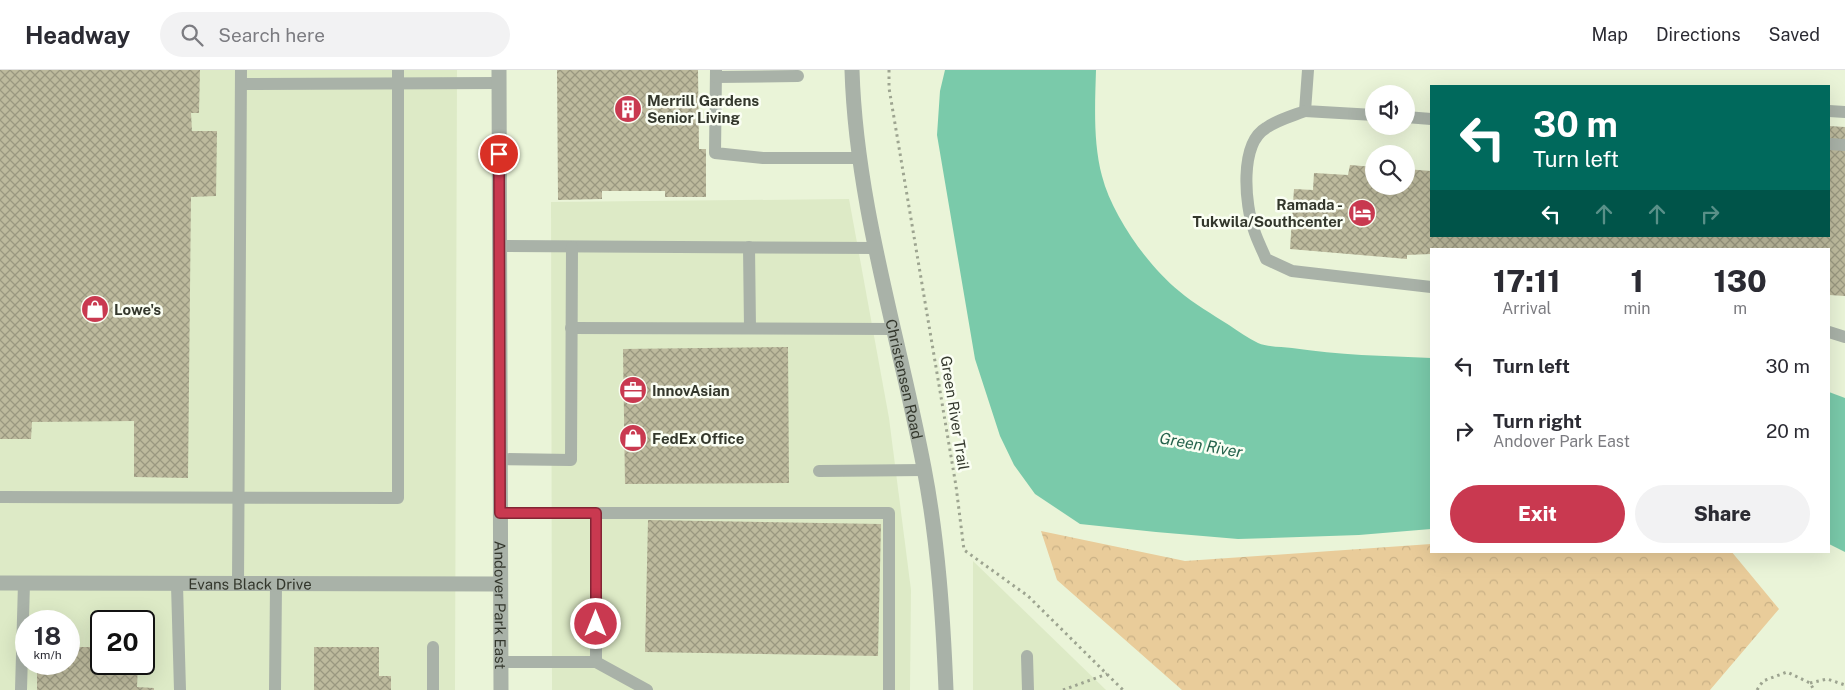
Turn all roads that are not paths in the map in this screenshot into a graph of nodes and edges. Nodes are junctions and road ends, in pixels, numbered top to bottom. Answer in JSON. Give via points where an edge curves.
{"nodes":[{"id":1,"x":241,"y":70,"type":"edge"},
{"id":2,"x":398,"y":70,"type":"edge"},
{"id":3,"x":852,"y":70,"type":"edge"},
{"id":4,"x":1308,"y":70,"type":"edge"},
{"id":5,"x":716,"y":74,"type":"edge"},
{"id":6,"x":499,"y":76,"type":"edge"},
{"id":7,"x":798,"y":76,"type":"dead end"},
{"id":8,"x":398,"y":83,"type":"junction"},
{"id":9,"x":242,"y":84,"type":"junction"},
{"id":10,"x":1305,"y":111,"type":"junction"},
{"id":11,"x":1830,"y":111,"type":"edge"},
{"id":12,"x":1845,"y":112,"type":"edge"},
{"id":13,"x":1365,"y":114,"type":"edge"},
{"id":14,"x":1415,"y":118,"type":"edge"},
{"id":15,"x":1430,"y":119,"type":"edge"},
{"id":16,"x":1830,"y":144,"type":"edge"},
{"id":17,"x":1845,"y":145,"type":"edge"},
{"id":18,"x":860,"y":158,"type":"junction"},
{"id":19,"x":499,"y":246,"type":"junction"},
{"id":20,"x":572,"y":247,"type":"junction"},
{"id":21,"x":749,"y":247,"type":"junction"},
{"id":22,"x":876,"y":248,"type":"junction"},
{"id":23,"x":1430,"y":288,"type":"edge"},
{"id":24,"x":572,"y":328,"type":"junction"},
{"id":25,"x":750,"y":328,"type":"junction"},
{"id":26,"x":894,"y":329,"type":"junction"},
{"id":27,"x":1830,"y":332,"type":"edge"},
{"id":28,"x":1845,"y":337,"type":"edge"},
{"id":29,"x":500,"y":459,"type":"junction"},
{"id":30,"x":924,"y":470,"type":"junction"},
{"id":31,"x":819,"y":471,"type":"dead end"},
{"id":32,"x":0,"y":497,"type":"edge"},
{"id":33,"x":239,"y":498,"type":"junction"},
{"id":34,"x":500,"y":513,"type":"junction"},
{"id":35,"x":596,"y":513,"type":"junction"},
{"id":36,"x":0,"y":583,"type":"edge"},
{"id":37,"x":24,"y":583,"type":"junction"},
{"id":38,"x":177,"y":584,"type":"junction"},
{"id":39,"x":238,"y":584,"type":"junction"},
{"id":40,"x":276,"y":584,"type":"junction"},
{"id":41,"x":500,"y":584,"type":"junction"},
{"id":42,"x":433,"y":647,"type":"dead end"},
{"id":43,"x":1027,"y":656,"type":"dead end"},
{"id":44,"x":500,"y":662,"type":"junction"},
{"id":45,"x":596,"y":662,"type":"junction"},
{"id":46,"x":21,"y":690,"type":"edge"},
{"id":47,"x":180,"y":690,"type":"edge"},
{"id":48,"x":275,"y":690,"type":"edge"},
{"id":49,"x":433,"y":690,"type":"edge"},
{"id":50,"x":501,"y":690,"type":"edge"},
{"id":51,"x":647,"y":690,"type":"edge"},
{"id":52,"x":889,"y":690,"type":"edge"},
{"id":53,"x":946,"y":690,"type":"edge"},
{"id":54,"x":1028,"y":690,"type":"edge"}],
"edges":[{"from":1,"to":9,"type":"lane"},
{"from":2,"to":8,"type":"lane"},
{"from":3,"to":18,"type":"street","name":"Christensen Road"},
{"from":4,"to":10,"type":"lane"},
{"from":5,"to":7,"type":"lane"},
{"from":5,"to":18,"type":"lane","via":[[715,153],[763,158]]},
{"from":6,"to":8,"type":"lane"},
{"from":6,"to":19,"type":"street","name":"Andover Park East"},
{"from":8,"to":9,"type":"lane"},
{"from":8,"to":33,"type":"lane","via":[[398,498]]},
{"from":9,"to":33,"type":"lane"},
{"from":10,"to":13,"type":"lane"},
{"from":10,"to":23,"type":"lane","via":[[1264,128],[1250,146],[1247,199],[1254,230],[1266,259],[1292,271]]},
{"from":11,"to":12,"type":"lane"},
{"from":14,"to":15,"type":"lane"},
{"from":16,"to":17,"type":"lane"},
{"from":18,"to":22,"type":"street","name":"Christensen Road"},
{"from":19,"to":20,"type":"lane"},
{"from":19,"to":29,"type":"street","name":"Andover Park East"},
{"from":20,"to":21,"type":"lane"},
{"from":20,"to":24,"type":"lane"},
{"from":21,"to":22,"type":"lane"},
{"from":21,"to":25,"type":"lane"},
{"from":22,"to":26,"type":"street","name":"Christensen Road"},
{"from":24,"to":25,"type":"lane"},
{"from":24,"to":29,"type":"lane","via":[[571,460]]},
{"from":25,"to":26,"type":"lane"},
{"from":26,"to":30,"type":"street","name":"Christensen Road"},
{"from":27,"to":28,"type":"lane"},
{"from":29,"to":34,"type":"street","name":"Andover Park East"},
{"from":30,"to":31,"type":"lane"},
{"from":30,"to":53,"type":"street","name":"Christensen Road","via":[[935,540]]},
{"from":32,"to":33,"type":"lane"},
{"from":33,"to":39,"type":"lane"},
{"from":34,"to":35,"type":"lane"},
{"from":34,"to":41,"type":"street","name":"Andover Park East"},
{"from":35,"to":45,"type":"lane"},
{"from":35,"to":52,"type":"lane","via":[[889,513]]},
{"from":36,"to":37,"type":"street","name":"Evans Black Drive"},
{"from":37,"to":38,"type":"street","name":"Evans Black Drive"},
{"from":37,"to":46,"type":"lane"},
{"from":38,"to":39,"type":"street","name":"Evans Black Drive"},
{"from":38,"to":47,"type":"lane"},
{"from":39,"to":40,"type":"street","name":"Evans Black Drive"},
{"from":40,"to":41,"type":"street","name":"Evans Black Drive"},
{"from":40,"to":48,"type":"lane"},
{"from":41,"to":44,"type":"street","name":"Andover Park East"},
{"from":42,"to":49,"type":"lane"},
{"from":43,"to":54,"type":"lane"},
{"from":44,"to":45,"type":"lane"},
{"from":44,"to":50,"type":"street","name":"Andover Park East"},
{"from":45,"to":51,"type":"lane"}]}
